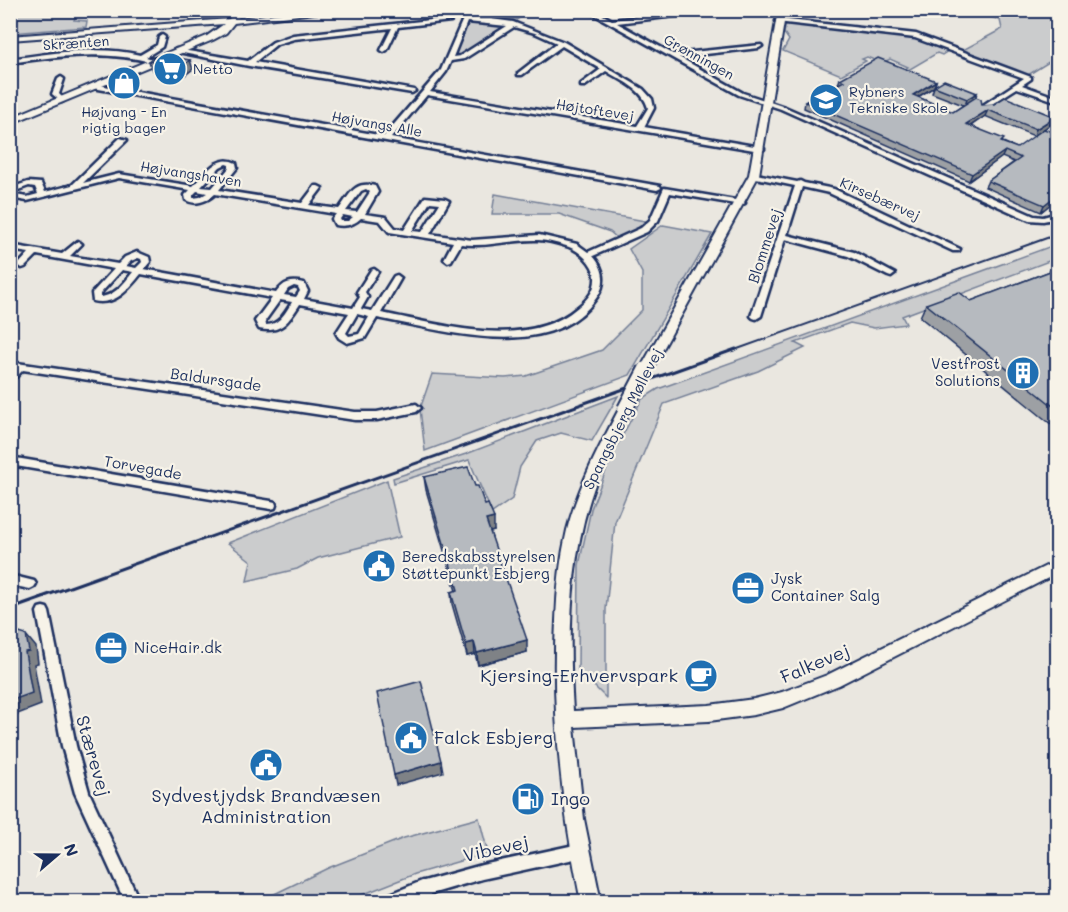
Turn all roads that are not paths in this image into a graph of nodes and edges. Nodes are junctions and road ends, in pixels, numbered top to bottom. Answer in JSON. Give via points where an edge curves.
{"nodes":[{"id":1,"x":317,"y":10,"type":"edge"},
{"id":2,"x":335,"y":10,"type":"edge"},
{"id":3,"x":589,"y":10,"type":"edge"},
{"id":4,"x":722,"y":10,"type":"edge"},
{"id":5,"x":782,"y":10,"type":"edge"},
{"id":6,"x":232,"y":17,"type":"edge"},
{"id":7,"x":449,"y":20,"type":"dead end"},
{"id":8,"x":779,"y":21,"type":"junction"},
{"id":9,"x":610,"y":22,"type":"junction"},
{"id":10,"x":513,"y":24,"type":"junction"},
{"id":11,"x":396,"y":26,"type":"junction"},
{"id":12,"x":119,"y":29,"type":"junction"},
{"id":13,"x":162,"y":37,"type":"dead end"},
{"id":14,"x":10,"y":38,"type":"edge"},
{"id":15,"x":562,"y":43,"type":"junction"},
{"id":16,"x":759,"y":46,"type":"dead end"},
{"id":17,"x":384,"y":50,"type":"dead end"},
{"id":18,"x":176,"y":51,"type":"junction"},
{"id":19,"x":142,"y":56,"type":"junction"},
{"id":20,"x":672,"y":56,"type":"junction"},
{"id":21,"x":449,"y":59,"type":"junction"},
{"id":22,"x":10,"y":61,"type":"edge"},
{"id":23,"x":154,"y":61,"type":"junction"},
{"id":24,"x":249,"y":64,"type":"junction"},
{"id":25,"x":605,"y":69,"type":"junction"},
{"id":26,"x":520,"y":74,"type":"dead end"},
{"id":27,"x":61,"y":79,"type":"dead end"},
{"id":28,"x":583,"y":85,"type":"dead end"},
{"id":29,"x":93,"y":86,"type":"junction"},
{"id":30,"x":1017,"y":86,"type":"junction"},
{"id":31,"x":412,"y":91,"type":"dead end"},
{"id":32,"x":425,"y":93,"type":"junction"},
{"id":33,"x":62,"y":100,"type":"junction"},
{"id":34,"x":1058,"y":100,"type":"edge"},
{"id":35,"x":768,"y":102,"type":"junction"},
{"id":36,"x":982,"y":108,"type":"edge"},
{"id":37,"x":10,"y":121,"type":"edge"},
{"id":38,"x":639,"y":129,"type":"junction"},
{"id":39,"x":386,"y":139,"type":"junction"},
{"id":40,"x":123,"y":140,"type":"dead end"},
{"id":41,"x":760,"y":149,"type":"junction"},
{"id":42,"x":754,"y":175,"type":"junction"},
{"id":43,"x":800,"y":183,"type":"junction"},
{"id":44,"x":74,"y":187,"type":"junction"},
{"id":45,"x":195,"y":188,"type":"junction"},
{"id":46,"x":318,"y":188,"type":"dead end"},
{"id":47,"x":657,"y":188,"type":"dead end"},
{"id":48,"x":212,"y":191,"type":"junction"},
{"id":49,"x":10,"y":194,"type":"edge"},
{"id":50,"x":43,"y":195,"type":"junction"},
{"id":51,"x":741,"y":202,"type":"junction"},
{"id":52,"x":304,"y":206,"type":"junction"},
{"id":53,"x":341,"y":212,"type":"junction"},
{"id":54,"x":358,"y":215,"type":"junction"},
{"id":55,"x":1058,"y":215,"type":"edge"},
{"id":56,"x":407,"y":232,"type":"junction"},
{"id":57,"x":425,"y":235,"type":"junction"},
{"id":58,"x":782,"y":236,"type":"junction"},
{"id":59,"x":458,"y":241,"type":"junction"},
{"id":60,"x":78,"y":244,"type":"dead end"},
{"id":61,"x":10,"y":247,"type":"edge"},
{"id":62,"x":956,"y":249,"type":"dead end"},
{"id":63,"x":36,"y":251,"type":"junction"},
{"id":64,"x":587,"y":255,"type":"junction"},
{"id":65,"x":64,"y":257,"type":"junction"},
{"id":66,"x":448,"y":259,"type":"dead end"},
{"id":67,"x":22,"y":265,"type":"dead end"},
{"id":68,"x":120,"y":267,"type":"junction"},
{"id":69,"x":138,"y":270,"type":"junction"},
{"id":70,"x":374,"y":272,"type":"dead end"},
{"id":71,"x":891,"y":274,"type":"dead end"},
{"id":72,"x":397,"y":278,"type":"dead end"},
{"id":73,"x":278,"y":296,"type":"junction"},
{"id":74,"x":297,"y":300,"type":"junction"},
{"id":75,"x":355,"y":311,"type":"junction"},
{"id":76,"x":375,"y":315,"type":"junction"},
{"id":77,"x":756,"y":316,"type":"dead end"},
{"id":78,"x":15,"y":366,"type":"edge"},
{"id":79,"x":10,"y":378,"type":"edge"},
{"id":80,"x":416,"y":408,"type":"dead end"},
{"id":81,"x":10,"y":461,"type":"edge"},
{"id":82,"x":271,"y":505,"type":"dead end"},
{"id":83,"x":1058,"y":566,"type":"edge"},
{"id":84,"x":10,"y":580,"type":"edge"},
{"id":85,"x":30,"y":584,"type":"dead end"},
{"id":86,"x":43,"y":612,"type":"dead end"},
{"id":87,"x":565,"y":719,"type":"junction"},
{"id":88,"x":579,"y":851,"type":"junction"},
{"id":89,"x":424,"y":895,"type":"edge"},
{"id":90,"x":133,"y":902,"type":"edge"},
{"id":91,"x":388,"y":902,"type":"edge"},
{"id":92,"x":591,"y":902,"type":"edge"}],
"edges":[{"from":1,"to":6,"type":"street"},
{"from":2,"to":6,"type":"street"},
{"from":3,"to":9,"type":"street","name":"Grønningen"},
{"from":4,"to":9,"type":"street"},
{"from":5,"to":8,"type":"street","name":"Spangsbjerg Møllevej"},
{"from":6,"to":12,"type":"street"},
{"from":6,"to":12,"type":"street"},
{"from":6,"to":18,"type":"street","via":[[218,34]]},
{"from":7,"to":11,"type":"street"},
{"from":8,"to":30,"type":"street","via":[[916,36],[1029,78]]},
{"from":8,"to":35,"type":"street","name":"Spangsbjerg Møllevej"},
{"from":9,"to":20,"type":"street","name":"Grønningen"},
{"from":10,"to":15,"type":"street","via":[[543,32]]},
{"from":10,"to":21,"type":"street","via":[[462,58]]},
{"from":10,"to":21,"type":"street","via":[[465,20]]},
{"from":11,"to":17,"type":"street"},
{"from":11,"to":24,"type":"street","via":[[293,37],[268,47]]},
{"from":12,"to":14,"type":"street"},
{"from":13,"to":19,"type":"street","via":[[160,46]]},
{"from":15,"to":25,"type":"street"},
{"from":15,"to":26,"type":"street"},
{"from":16,"to":20,"type":"street"},
{"from":18,"to":23,"type":"street"},
{"from":18,"to":24,"type":"street"},
{"from":19,"to":22,"type":"street","name":"Skrænten","via":[[112,52]]},
{"from":19,"to":23,"type":"street","name":"Skrænten"},
{"from":20,"to":35,"type":"street","name":"Grønningen","via":[[741,94]]},
{"from":21,"to":32,"type":"street"},
{"from":23,"to":29,"type":"street"},
{"from":24,"to":31,"type":"street"},
{"from":25,"to":28,"type":"street"},
{"from":25,"to":38,"type":"street","via":[[649,99],[651,108]]},
{"from":27,"to":33,"type":"street","via":[[56,94]]},
{"from":29,"to":33,"type":"street"},
{"from":29,"to":39,"type":"street","name":"Højvangs Alle"},
{"from":30,"to":34,"type":"street"},
{"from":30,"to":36,"type":"street"},
{"from":32,"to":38,"type":"street","name":"Højtoftevej"},
{"from":32,"to":39,"type":"street"},
{"from":33,"to":37,"type":"street"},
{"from":35,"to":41,"type":"street","name":"Spangsbjerg Møllevej"},
{"from":35,"to":55,"type":"street","via":[[1032,218]]},
{"from":38,"to":41,"type":"street","name":"Højtoftevej"},
{"from":39,"to":47,"type":"street","name":"Højvangs Alle"},
{"from":40,"to":44,"type":"street","name":"Højvangshaven"},
{"from":41,"to":42,"type":"street","name":"Spangsbjerg Møllevej"},
{"from":42,"to":43,"type":"street","name":"Kirsebærvej"},
{"from":42,"to":51,"type":"street","name":"Spangsbjerg Møllevej"},
{"from":43,"to":58,"type":"street","name":"Blommevej"},
{"from":43,"to":62,"type":"street","name":"Kirsebærvej","via":[[862,204]]},
{"from":44,"to":45,"type":"street","name":"Højvangshaven","via":[[119,176]]},
{"from":44,"to":50,"type":"street","name":"Højvangshaven"},
{"from":45,"to":48,"type":"street","name":"Højvangshaven"},
{"from":45,"to":48,"type":"street","via":[[189,195],[193,201],[206,198]]},
{"from":45,"to":48,"type":"street","via":[[217,165],[232,163],[233,168]]},
{"from":46,"to":52,"type":"street"},
{"from":48,"to":52,"type":"street","name":"Højvangshaven"},
{"from":49,"to":50,"type":"street","name":"Højvangshaven","via":[[27,199]]},
{"from":49,"to":50,"type":"street","name":"Højvangshaven","via":[[28,184],[39,185]]},
{"from":51,"to":64,"type":"street","via":[[667,190],[654,221],[644,230]]},
{"from":51,"to":87,"type":"street","name":"Spangsbjerg Møllevej","bridge":true,"via":[[646,369],[587,489],[569,556],[563,628]]},
{"from":52,"to":53,"type":"street","name":"Højvangshaven"},
{"from":53,"to":54,"type":"street","name":"Højvangshaven"},
{"from":53,"to":54,"type":"street","via":[[357,189],[372,188],[374,192]]},
{"from":54,"to":56,"type":"street","name":"Højvangshaven","via":[[383,219],[392,230]]},
{"from":56,"to":57,"type":"street","name":"Højvangshaven"},
{"from":56,"to":57,"type":"street","via":[[428,199],[445,201]]},
{"from":57,"to":59,"type":"street","name":"Højvangshaven"},
{"from":58,"to":71,"type":"street","via":[[851,254]]},
{"from":58,"to":77,"type":"street","name":"Blommevej"},
{"from":59,"to":64,"type":"street","name":"Højvangshaven","via":[[484,244],[538,237],[574,246]]},
{"from":59,"to":66,"type":"street"},
{"from":60,"to":65,"type":"street"},
{"from":61,"to":63,"type":"street"},
{"from":63,"to":65,"type":"street"},
{"from":63,"to":67,"type":"street"},
{"from":64,"to":76,"type":"street","via":[[598,270],[596,293],[565,322],[542,331],[517,336],[490,335]]},
{"from":65,"to":68,"type":"street"},
{"from":68,"to":69,"type":"street"},
{"from":68,"to":69,"type":"street","via":[[128,259],[142,255],[146,262]]},
{"from":68,"to":69,"type":"street","via":[[96,293],[96,298],[106,300],[115,296]]},
{"from":69,"to":73,"type":"street"},
{"from":70,"to":75,"type":"street"},
{"from":72,"to":76,"type":"street"},
{"from":73,"to":74,"type":"street"},
{"from":73,"to":74,"type":"street","via":[[285,287],[298,283],[304,291]]},
{"from":73,"to":74,"type":"street","via":[[260,321],[265,329],[280,325]]},
{"from":74,"to":75,"type":"street"},
{"from":75,"to":76,"type":"street"},
{"from":75,"to":76,"type":"street","via":[[341,333],[347,340],[362,336]]},
{"from":78,"to":79,"type":"street"},
{"from":78,"to":80,"type":"street","name":"Baldursgade","via":[[356,416]]},
{"from":81,"to":82,"type":"street","name":"Torvegade"},
{"from":83,"to":87,"type":"street","name":"Falkevej","via":[[833,680],[783,700],[709,713]]},
{"from":84,"to":85,"type":"street"},
{"from":86,"to":90,"type":"street","name":"Stærevej","via":[[82,793]]},
{"from":87,"to":88,"type":"street","name":"Spangsbjerg Møllevej"},
{"from":88,"to":89,"type":"street","name":"Vibevej","via":[[484,871]]},
{"from":88,"to":92,"type":"street","name":"Spangsbjerg Møllevej"},
{"from":89,"to":91,"type":"street","name":"Vibevej"}]}
